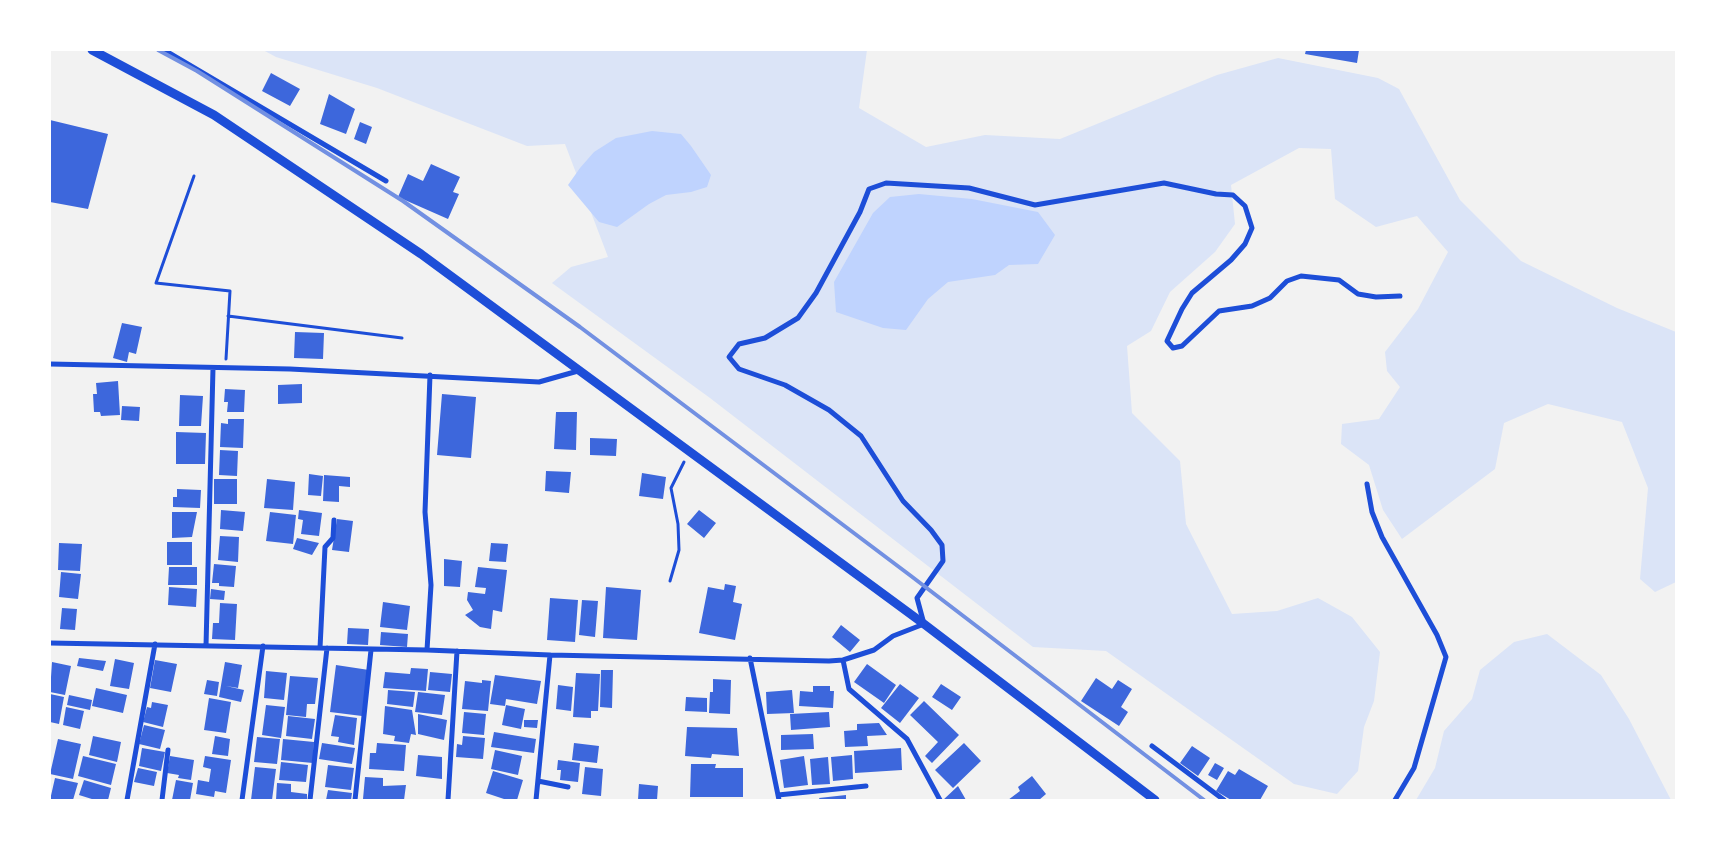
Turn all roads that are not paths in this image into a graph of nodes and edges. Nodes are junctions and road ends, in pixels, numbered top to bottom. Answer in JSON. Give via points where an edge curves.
{"nodes":[{"id":1,"x":92,"y":50,"type":"edge"},
{"id":2,"x":164,"y":50,"type":"edge"},
{"id":3,"x":386,"y":181,"type":"dead end"},
{"id":4,"x":1400,"y":296,"type":"dead end"},
{"id":5,"x":50,"y":364,"type":"edge"},
{"id":6,"x":213,"y":368,"type":"junction"},
{"id":7,"x":578,"y":371,"type":"junction"},
{"id":8,"x":430,"y":374,"type":"junction"},
{"id":9,"x":1367,"y":484,"type":"dead end"},
{"id":10,"x":334,"y":520,"type":"dead end"},
{"id":11,"x":924,"y":624,"type":"junction"},
{"id":12,"x":50,"y":643,"type":"edge"},
{"id":13,"x":155,"y":644,"type":"junction"},
{"id":14,"x":206,"y":646,"type":"junction"},
{"id":15,"x":263,"y":646,"type":"junction"},
{"id":16,"x":320,"y":648,"type":"junction"},
{"id":17,"x":327,"y":648,"type":"junction"},
{"id":18,"x":371,"y":650,"type":"junction"},
{"id":19,"x":427,"y":650,"type":"junction"},
{"id":20,"x":457,"y":651,"type":"junction"},
{"id":21,"x":550,"y":655,"type":"junction"},
{"id":22,"x":750,"y":658,"type":"junction"},
{"id":23,"x":843,"y":660,"type":"junction"},
{"id":24,"x":1152,"y":746,"type":"dead end"},
{"id":25,"x":168,"y":750,"type":"dead end"},
{"id":26,"x":538,"y":781,"type":"junction"},
{"id":27,"x":568,"y":786,"type":"dead end"},
{"id":28,"x":866,"y":786,"type":"dead end"},
{"id":29,"x":779,"y":797,"type":"edge"},
{"id":30,"x":127,"y":800,"type":"edge"},
{"id":31,"x":162,"y":800,"type":"edge"},
{"id":32,"x":242,"y":800,"type":"edge"},
{"id":33,"x":310,"y":800,"type":"edge"},
{"id":34,"x":355,"y":800,"type":"edge"},
{"id":35,"x":448,"y":800,"type":"edge"},
{"id":36,"x":536,"y":800,"type":"edge"},
{"id":37,"x":940,"y":800,"type":"edge"},
{"id":38,"x":1155,"y":800,"type":"edge"},
{"id":39,"x":1224,"y":800,"type":"edge"},
{"id":40,"x":1395,"y":800,"type":"edge"}],
"edges":[{"from":1,"to":7,"type":"street","via":[[214,115],[421,254]]},
{"from":2,"to":3,"type":"street"},
{"from":4,"to":11,"type":"street","via":[[1358,294],[1340,280],[1301,276],[1287,281],[1270,298],[1252,306],[1219,310],[1182,346],[1173,348],[1167,341],[1192,293],[1231,260],[1245,244],[1252,228],[1245,206],[1233,195],[1164,182],[1035,204],[968,188],[886,183],[869,189],[816,293],[798,318],[765,338],[739,344],[729,357],[739,369],[785,386],[829,410],[862,436],[903,500],[942,545],[943,561],[917,598]]},
{"from":5,"to":6,"type":"street"},
{"from":6,"to":8,"type":"street"},
{"from":6,"to":14,"type":"street"},
{"from":7,"to":8,"type":"street","via":[[539,382]]},
{"from":7,"to":11,"type":"street"},
{"from":8,"to":19,"type":"street","via":[[425,512],[431,585]]},
{"from":9,"to":40,"type":"street","via":[[1372,512],[1382,537],[1446,657],[1414,768]]},
{"from":10,"to":16,"type":"street","via":[[333,538],[325,547]]},
{"from":11,"to":23,"type":"street","via":[[893,636],[874,650]]},
{"from":11,"to":38,"type":"street"},
{"from":12,"to":13,"type":"street"},
{"from":13,"to":14,"type":"street"},
{"from":13,"to":30,"type":"street"},
{"from":14,"to":15,"type":"street"},
{"from":15,"to":16,"type":"street"},
{"from":15,"to":32,"type":"street"},
{"from":16,"to":17,"type":"street"},
{"from":17,"to":18,"type":"street"},
{"from":17,"to":33,"type":"street"},
{"from":18,"to":19,"type":"street"},
{"from":18,"to":34,"type":"street"},
{"from":19,"to":20,"type":"street"},
{"from":20,"to":21,"type":"street"},
{"from":20,"to":35,"type":"street"},
{"from":21,"to":22,"type":"street"},
{"from":21,"to":26,"type":"street"},
{"from":22,"to":23,"type":"street"},
{"from":22,"to":29,"type":"street"},
{"from":23,"to":37,"type":"street","via":[[849,689],[907,739]]},
{"from":24,"to":39,"type":"street"},
{"from":25,"to":31,"type":"street"},
{"from":26,"to":27,"type":"street"},
{"from":26,"to":36,"type":"street"},
{"from":28,"to":29,"type":"street"}]}
